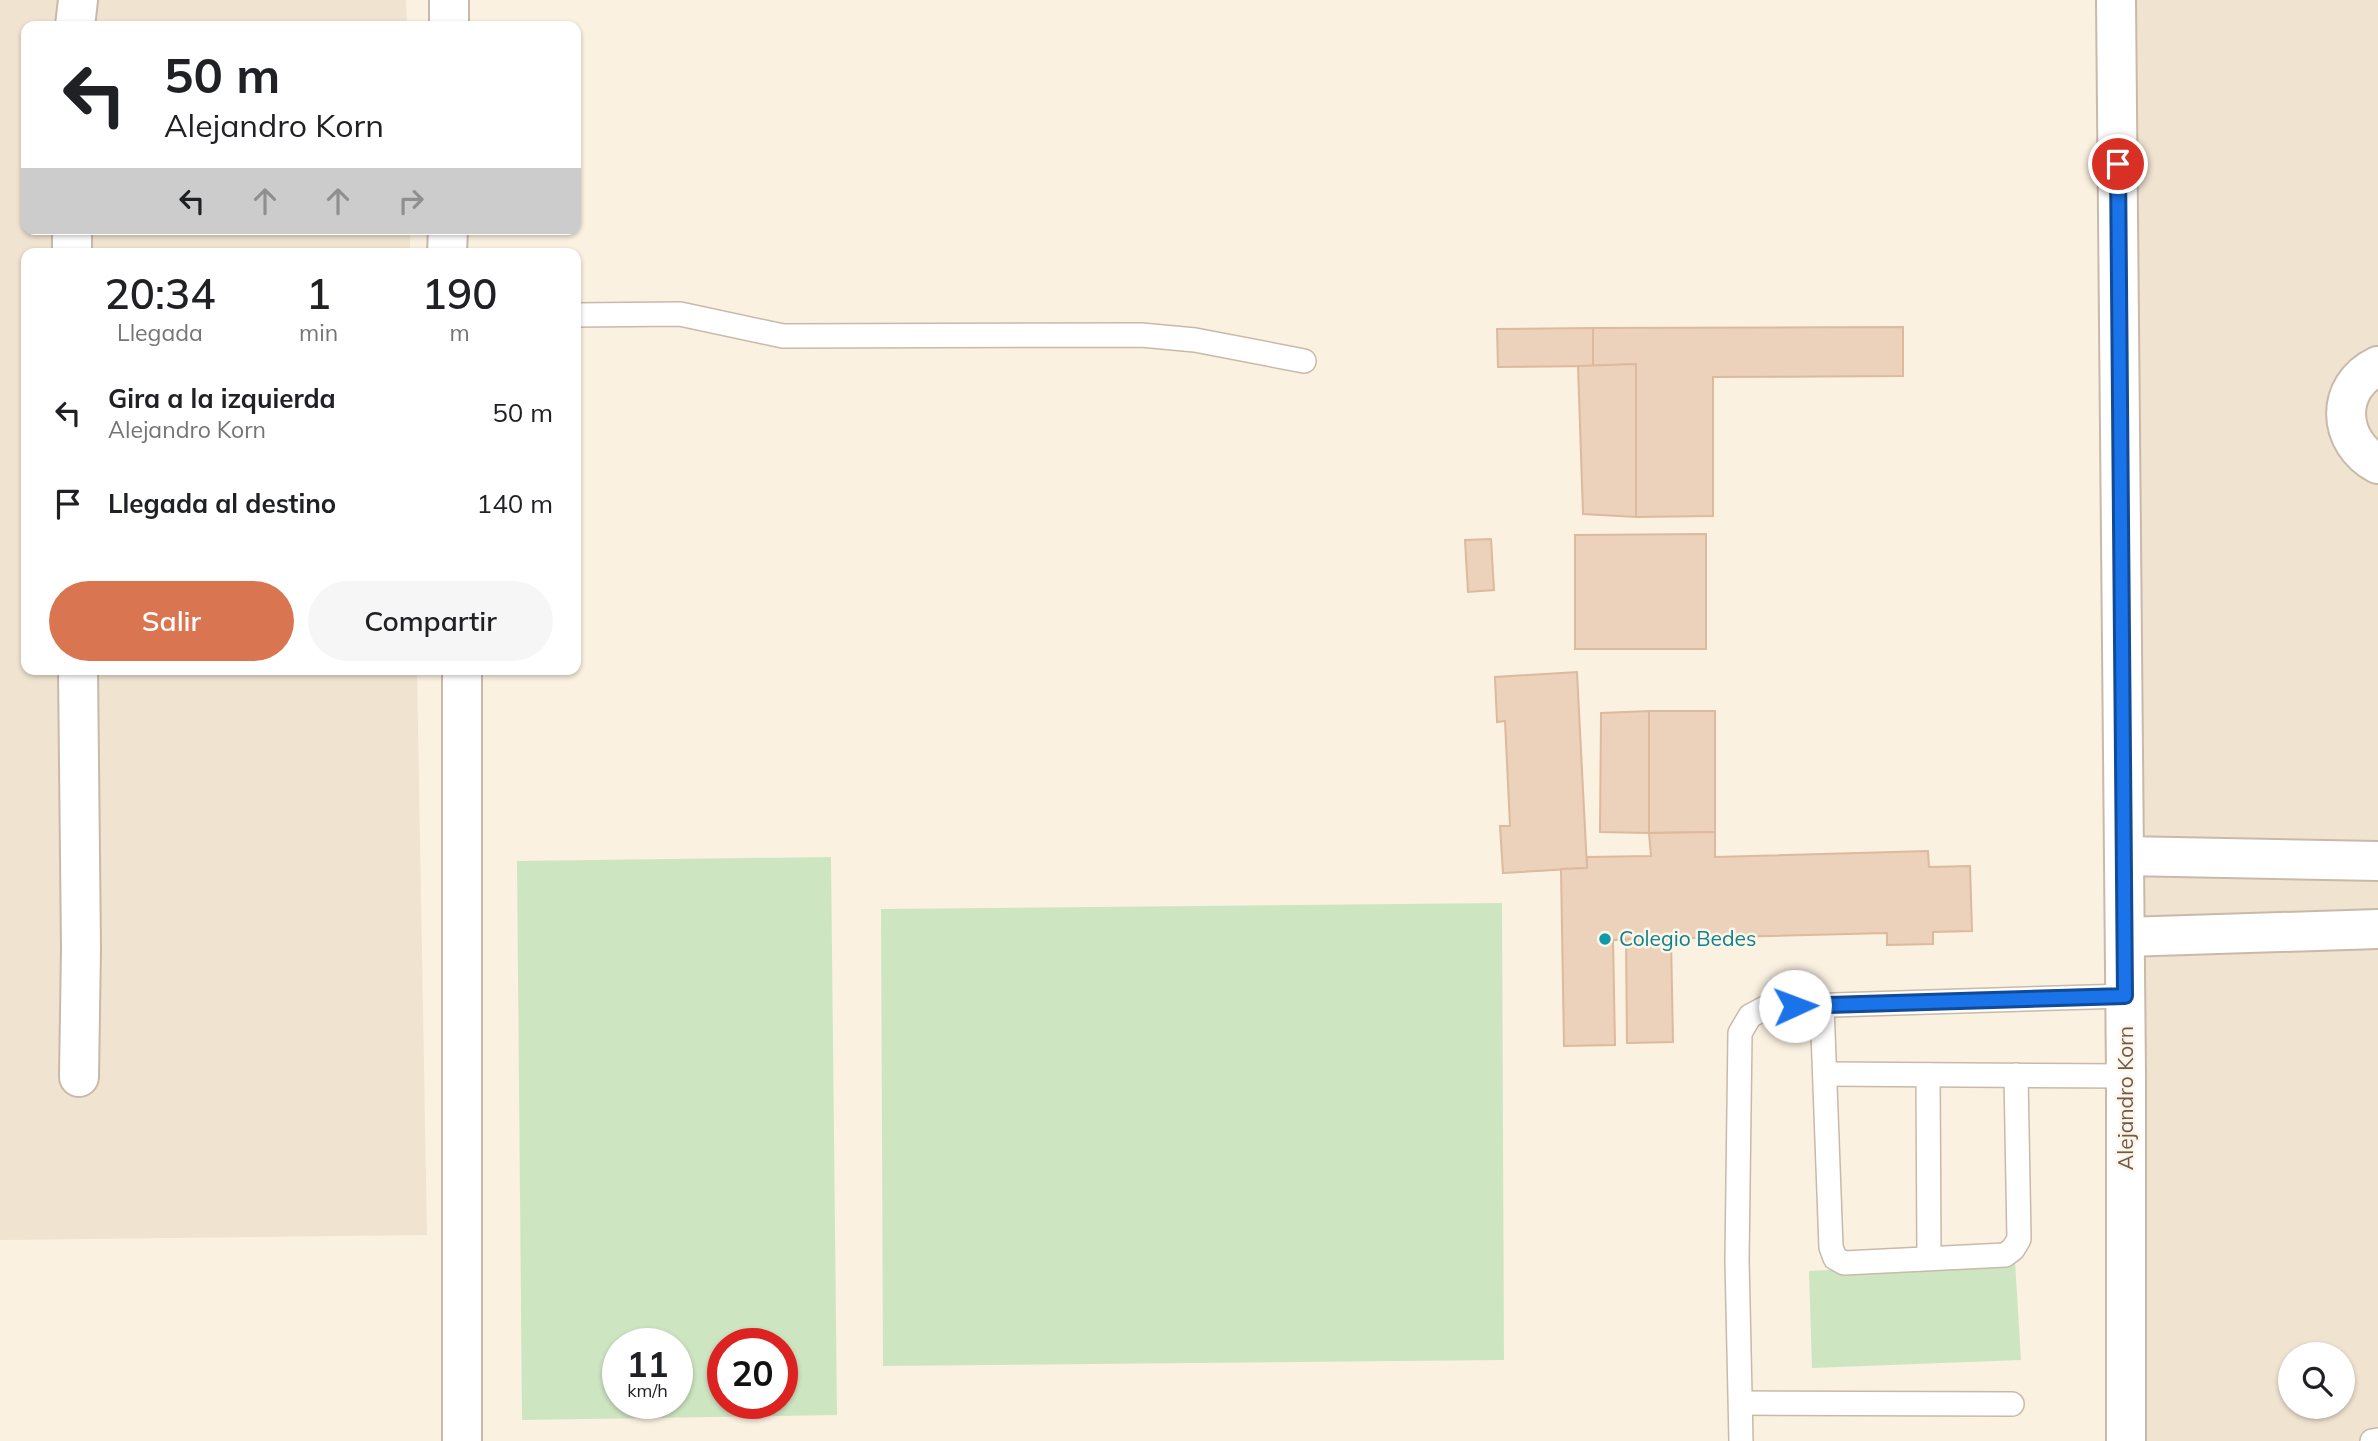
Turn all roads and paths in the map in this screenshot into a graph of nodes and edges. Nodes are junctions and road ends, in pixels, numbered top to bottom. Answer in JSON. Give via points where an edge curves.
{"nodes":[{"id":1,"x":78,"y":0,"type":"edge"},
{"id":2,"x":449,"y":0,"type":"edge"},
{"id":3,"x":2116,"y":0,"type":"edge"},
{"id":4,"x":76,"y":21,"type":"edge"},
{"id":5,"x":449,"y":21,"type":"edge"},
{"id":6,"x":581,"y":315,"type":"edge"},
{"id":7,"x":1304,"y":361,"type":"dead end"},
{"id":8,"x":2378,"y":366,"type":"edge"},
{"id":9,"x":2378,"y":464,"type":"edge"},
{"id":10,"x":78,"y":675,"type":"edge"},
{"id":11,"x":462,"y":675,"type":"edge"},
{"id":12,"x":2124,"y":856,"type":"junction"},
{"id":13,"x":2378,"y":861,"type":"edge"},
{"id":14,"x":2378,"y":929,"type":"edge"},
{"id":15,"x":2125,"y":937,"type":"junction"},
{"id":16,"x":2125,"y":996,"type":"junction"},
{"id":17,"x":1822,"y":1005,"type":"junction"},
{"id":18,"x":1825,"y":1074,"type":"junction"},
{"id":19,"x":1928,"y":1075,"type":"junction"},
{"id":20,"x":2015,"y":1075,"type":"junction"},
{"id":21,"x":2126,"y":1076,"type":"junction"},
{"id":22,"x":79,"y":1077,"type":"dead end"},
{"id":23,"x":1929,"y":1257,"type":"junction"},
{"id":24,"x":1742,"y":1403,"type":"junction"},
{"id":25,"x":2012,"y":1404,"type":"dead end"},
{"id":26,"x":2378,"y":1440,"type":"edge"},
{"id":27,"x":462,"y":1441,"type":"edge"},
{"id":28,"x":1741,"y":1441,"type":"edge"},
{"id":29,"x":2126,"y":1441,"type":"edge"},
{"id":30,"x":2372,"y":1441,"type":"edge"}],
"edges":[{"from":1,"to":4,"type":"street"},
{"from":2,"to":5,"type":"street"},
{"from":3,"to":12,"type":"street","name":"Alejandro Korn"},
{"from":6,"to":7,"type":"lane","via":[[680,314],[783,336],[1141,335],[1195,340]]},
{"from":8,"to":9,"type":"street","via":[[2355,385],[2347,401],[2346,420],[2350,438],[2361,454]]},
{"from":10,"to":22,"type":"street"},
{"from":11,"to":27,"type":"street"},
{"from":12,"to":13,"type":"street"},
{"from":12,"to":15,"type":"street","name":"Alejandro Korn"},
{"from":14,"to":15,"type":"street"},
{"from":15,"to":16,"type":"street","name":"Alejandro Korn"},
{"from":16,"to":17,"type":"lane"},
{"from":16,"to":21,"type":"street","name":"Alejandro Korn"},
{"from":17,"to":18,"type":"lane"},
{"from":17,"to":24,"type":"lane","via":[[1767,1007],[1750,1016],[1740,1033],[1737,1260]]},
{"from":18,"to":19,"type":"lane"},
{"from":18,"to":23,"type":"lane","via":[[1835,1258],[1844,1263]]},
{"from":19,"to":20,"type":"lane"},
{"from":19,"to":23,"type":"lane"},
{"from":20,"to":21,"type":"lane"},
{"from":20,"to":23,"type":"lane","via":[[2019,1239],[2005,1255]]},
{"from":21,"to":29,"type":"street","name":"Alejandro Korn"},
{"from":24,"to":25,"type":"lane"},
{"from":24,"to":28,"type":"lane"},
{"from":26,"to":30,"type":"lane"}]}
